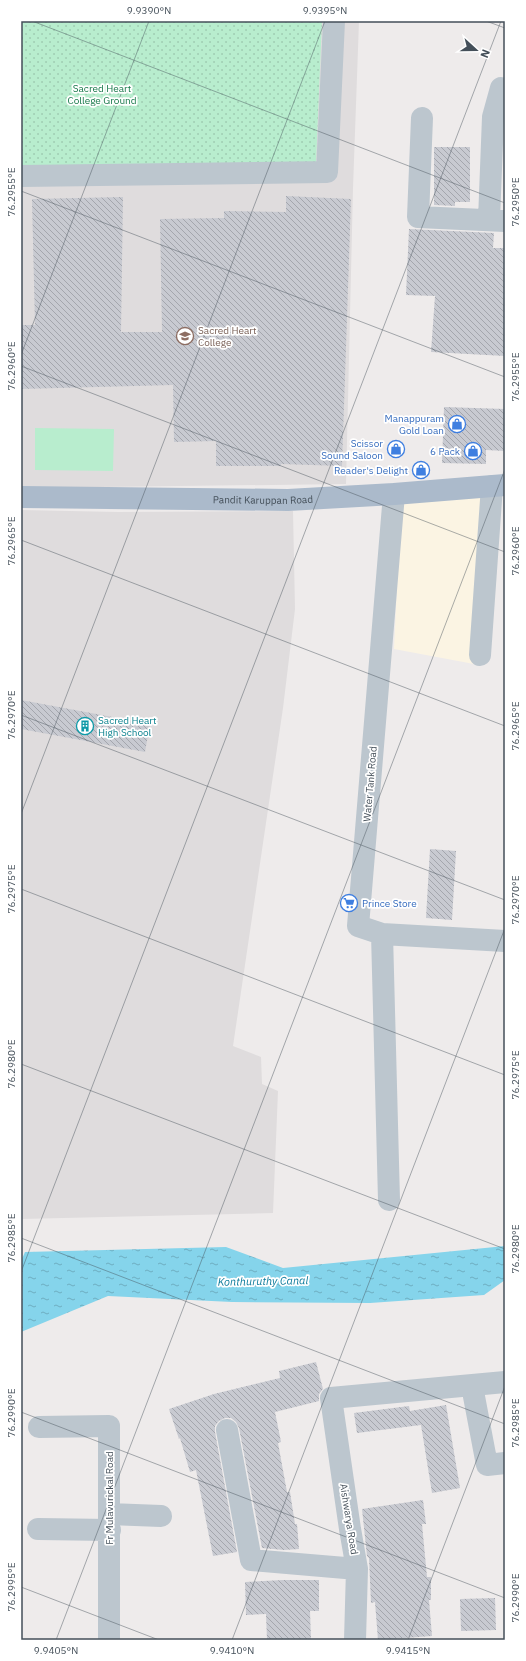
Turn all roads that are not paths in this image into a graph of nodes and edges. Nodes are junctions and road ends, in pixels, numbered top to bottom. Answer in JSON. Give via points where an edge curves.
{"nodes":[{"id":1,"x":334,"y":21,"type":"edge"},
{"id":2,"x":501,"y":88,"type":"dead end"},
{"id":3,"x":422,"y":118,"type":"dead end"},
{"id":4,"x":21,"y":176,"type":"edge"},
{"id":5,"x":497,"y":221,"type":"edge"},
{"id":6,"x":499,"y":485,"type":"edge"},
{"id":7,"x":394,"y":494,"type":"junction"},
{"id":8,"x":21,"y":497,"type":"edge"},
{"id":9,"x":480,"y":655,"type":"dead end"},
{"id":10,"x":382,"y":934,"type":"junction"},
{"id":11,"x":505,"y":941,"type":"edge"},
{"id":12,"x":389,"y":1200,"type":"dead end"},
{"id":13,"x":505,"y":1382,"type":"edge"},
{"id":14,"x":472,"y":1386,"type":"junction"},
{"id":15,"x":39,"y":1427,"type":"dead end"},
{"id":16,"x":227,"y":1430,"type":"dead end"},
{"id":17,"x":505,"y":1462,"type":"edge"},
{"id":18,"x":161,"y":1516,"type":"dead end"},
{"id":19,"x":109,"y":1522,"type":"junction"},
{"id":20,"x":38,"y":1529,"type":"dead end"},
{"id":21,"x":357,"y":1569,"type":"junction"},
{"id":22,"x":109,"y":1640,"type":"edge"},
{"id":23,"x":356,"y":1640,"type":"edge"}],
"edges":[{"from":1,"to":4,"type":"street","via":[[327,172]]},
{"from":2,"to":5,"type":"street","via":[[493,117]]},
{"from":3,"to":5,"type":"street","via":[[418,217]]},
{"from":6,"to":7,"type":"main road","name":"Pandit Karuppan Road"},
{"from":6,"to":9,"type":"street"},
{"from":7,"to":8,"type":"main road","name":"Pandit Karuppan Road","via":[[288,500]]},
{"from":7,"to":10,"type":"street","name":"Water Tank Road","via":[[358,926]]},
{"from":10,"to":11,"type":"street","name":"Water Tank Road"},
{"from":10,"to":12,"type":"street"},
{"from":13,"to":14,"type":"street"},
{"from":14,"to":17,"type":"street","via":[[487,1465]]},
{"from":14,"to":21,"type":"street","name":"Aishwarya Road","via":[[331,1398]]},
{"from":15,"to":19,"type":"street","name":"Fr Mulavurickal Road","via":[[109,1426]]},
{"from":16,"to":21,"type":"street","via":[[251,1560]]},
{"from":18,"to":19,"type":"street"},
{"from":19,"to":20,"type":"street"},
{"from":19,"to":22,"type":"street","name":"Fr Mulavurickal Road"},
{"from":21,"to":23,"type":"street","name":"Aishwarya Road"}]}
